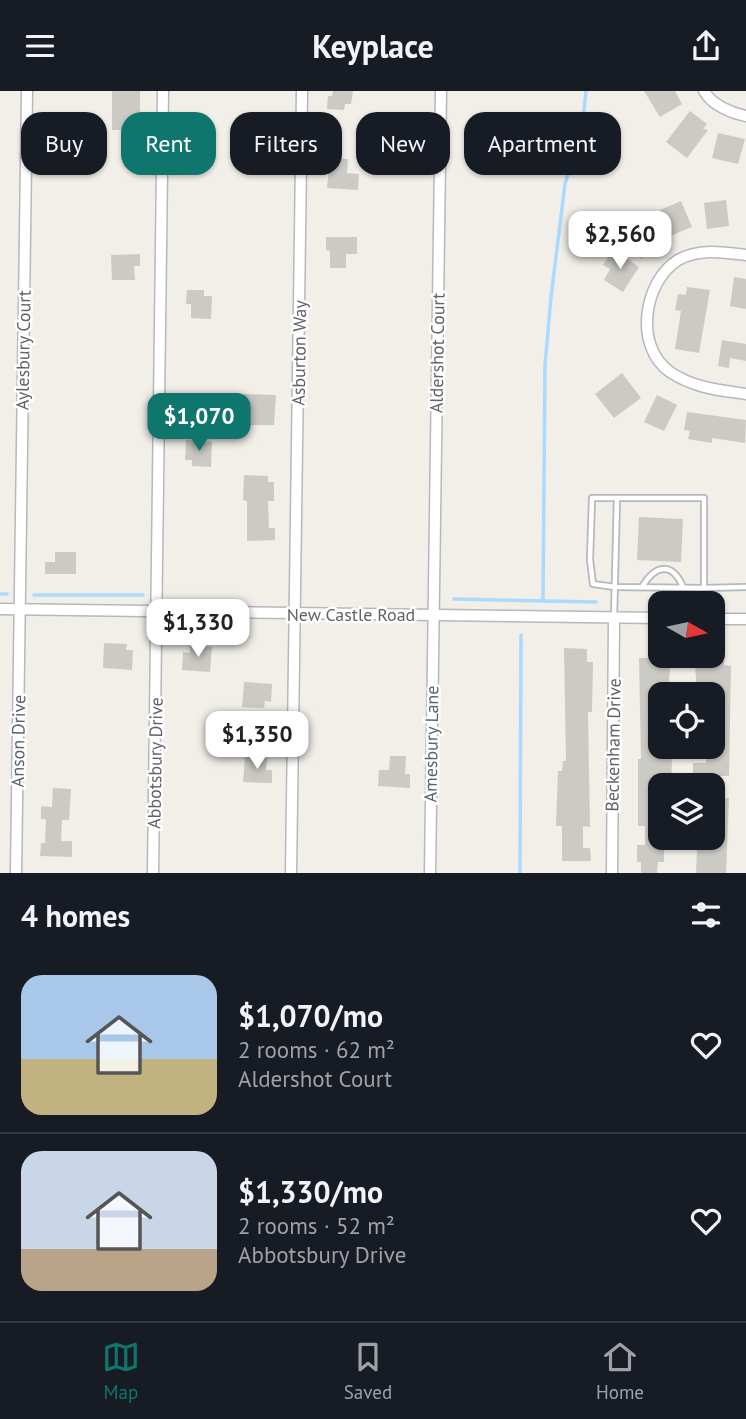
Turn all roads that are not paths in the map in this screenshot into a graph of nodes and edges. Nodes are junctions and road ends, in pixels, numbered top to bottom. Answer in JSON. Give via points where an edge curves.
{"nodes":[{"id":1,"x":27,"y":91,"type":"edge"},
{"id":2,"x":163,"y":91,"type":"edge"},
{"id":3,"x":302,"y":91,"type":"edge"},
{"id":4,"x":441,"y":91,"type":"edge"},
{"id":5,"x":704,"y":91,"type":"edge"},
{"id":6,"x":746,"y":116,"type":"edge"},
{"id":7,"x":746,"y":255,"type":"edge"},
{"id":8,"x":746,"y":394,"type":"edge"},
{"id":9,"x":617,"y":498,"type":"junction"},
{"id":10,"x":615,"y":587,"type":"junction"},
{"id":11,"x":642,"y":587,"type":"junction"},
{"id":12,"x":683,"y":587,"type":"junction"},
{"id":13,"x":704,"y":587,"type":"junction"},
{"id":14,"x":746,"y":587,"type":"edge"},
{"id":15,"x":0,"y":609,"type":"edge"},
{"id":16,"x":20,"y":610,"type":"junction"},
{"id":17,"x":158,"y":611,"type":"junction"},
{"id":18,"x":296,"y":614,"type":"junction"},
{"id":19,"x":433,"y":615,"type":"junction"},
{"id":20,"x":614,"y":618,"type":"junction"},
{"id":21,"x":648,"y":618,"type":"edge"},
{"id":22,"x":725,"y":619,"type":"edge"},
{"id":23,"x":746,"y":619,"type":"edge"},
{"id":24,"x":16,"y":873,"type":"edge"},
{"id":25,"x":153,"y":873,"type":"edge"},
{"id":26,"x":291,"y":873,"type":"edge"},
{"id":27,"x":430,"y":873,"type":"edge"},
{"id":28,"x":612,"y":873,"type":"edge"}],
"edges":[{"from":1,"to":16,"type":"street","name":"Aylesbury Court"},
{"from":2,"to":17,"type":"street"},
{"from":3,"to":18,"type":"street","name":"Asburton Way"},
{"from":4,"to":19,"type":"street","name":"Aldershot Court"},
{"from":5,"to":6,"type":"street","via":[[732,113]]},
{"from":7,"to":8,"type":"street","via":[[705,251],[677,261],[660,279],[647,306],[646,327],[652,349],[667,370],[693,386]]},
{"from":9,"to":10,"type":"lane"},
{"from":9,"to":10,"type":"lane","via":[[592,498],[590,560],[593,584]]},
{"from":9,"to":13,"type":"lane","via":[[705,498]]},
{"from":10,"to":11,"type":"lane"},
{"from":10,"to":20,"type":"lane"},
{"from":11,"to":12,"type":"lane"},
{"from":11,"to":12,"type":"lane","via":[[652,572],[671,570]]},
{"from":12,"to":13,"type":"lane"},
{"from":13,"to":14,"type":"lane"},
{"from":15,"to":16,"type":"street","name":"New Castle Road"},
{"from":16,"to":17,"type":"street","name":"New Castle Road"},
{"from":16,"to":24,"type":"street","name":"Anson Drive"},
{"from":17,"to":18,"type":"street","name":"New Castle Road"},
{"from":17,"to":25,"type":"street","name":"Abbotsbury Drive"},
{"from":18,"to":19,"type":"street","name":"New Castle Road"},
{"from":18,"to":26,"type":"street"},
{"from":19,"to":20,"type":"street","name":"New Castle Road"},
{"from":19,"to":27,"type":"street","name":"Amesbury Lane"},
{"from":20,"to":21,"type":"street","name":"New Castle Road"},
{"from":20,"to":28,"type":"street","name":"Beckenham Drive"},
{"from":22,"to":23,"type":"street"}]}
